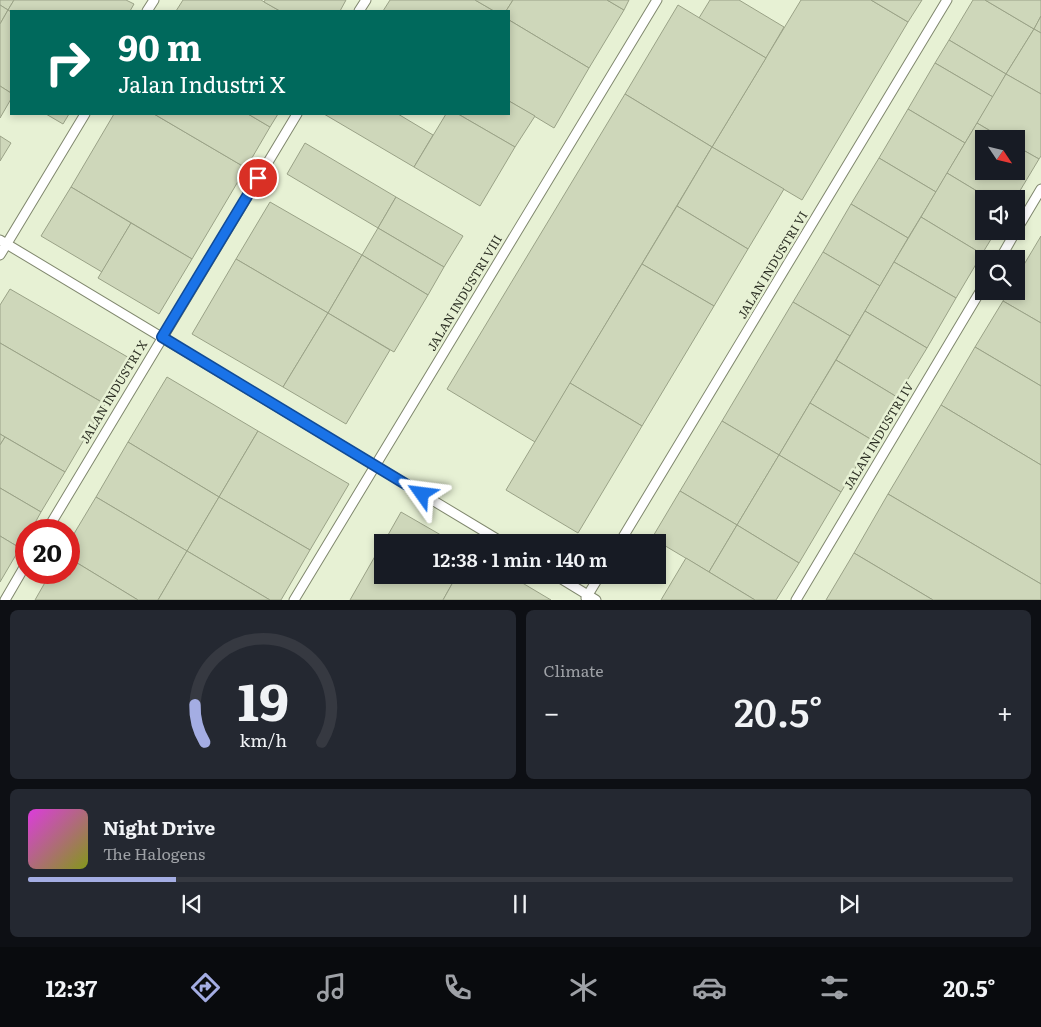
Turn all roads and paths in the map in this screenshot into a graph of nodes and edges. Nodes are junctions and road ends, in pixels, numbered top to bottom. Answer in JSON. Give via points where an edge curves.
{"nodes":[{"id":1,"x":657,"y":0,"type":"edge"},
{"id":2,"x":947,"y":0,"type":"edge"},
{"id":3,"x":84,"y":115,"type":"edge"},
{"id":4,"x":296,"y":115,"type":"edge"},
{"id":5,"x":1041,"y":189,"type":"edge"},
{"id":6,"x":1025,"y":216,"type":"edge"},
{"id":7,"x":3,"y":242,"type":"edge"},
{"id":8,"x":0,"y":255,"type":"edge"},
{"id":9,"x":975,"y":300,"type":"edge"},
{"id":10,"x":162,"y":337,"type":"junction"},
{"id":11,"x":375,"y":465,"type":"junction"},
{"id":12,"x":54,"y":519,"type":"edge"},
{"id":13,"x":489,"y":534,"type":"edge"},
{"id":14,"x":625,"y":534,"type":"edge"},
{"id":15,"x":15,"y":583,"type":"edge"},
{"id":16,"x":569,"y":584,"type":"edge"},
{"id":17,"x":596,"y":584,"type":"edge"},
{"id":18,"x":590,"y":598,"type":"edge"},
{"id":19,"x":5,"y":600,"type":"edge"},
{"id":20,"x":294,"y":600,"type":"edge"},
{"id":21,"x":796,"y":600,"type":"edge"}],
"edges":[{"from":1,"to":11,"type":"lane","name":"JALAN INDUSTRI VIII"},
{"from":2,"to":14,"type":"lane","name":"JALAN INDUSTRI VI"},
{"from":3,"to":7,"type":"lane"},
{"from":4,"to":10,"type":"lane","name":"JALAN INDUSTRI X"},
{"from":5,"to":6,"type":"lane"},
{"from":7,"to":8,"type":"lane"},
{"from":7,"to":10,"type":"lane"},
{"from":9,"to":21,"type":"lane","name":"JALAN INDUSTRI IV"},
{"from":10,"to":11,"type":"lane"},
{"from":10,"to":12,"type":"lane","name":"JALAN INDUSTRI X"},
{"from":11,"to":13,"type":"lane"},
{"from":11,"to":20,"type":"lane","name":"JALAN INDUSTRI VIII"},
{"from":15,"to":19,"type":"lane"},
{"from":16,"to":18,"type":"lane"},
{"from":17,"to":18,"type":"lane"}]}
